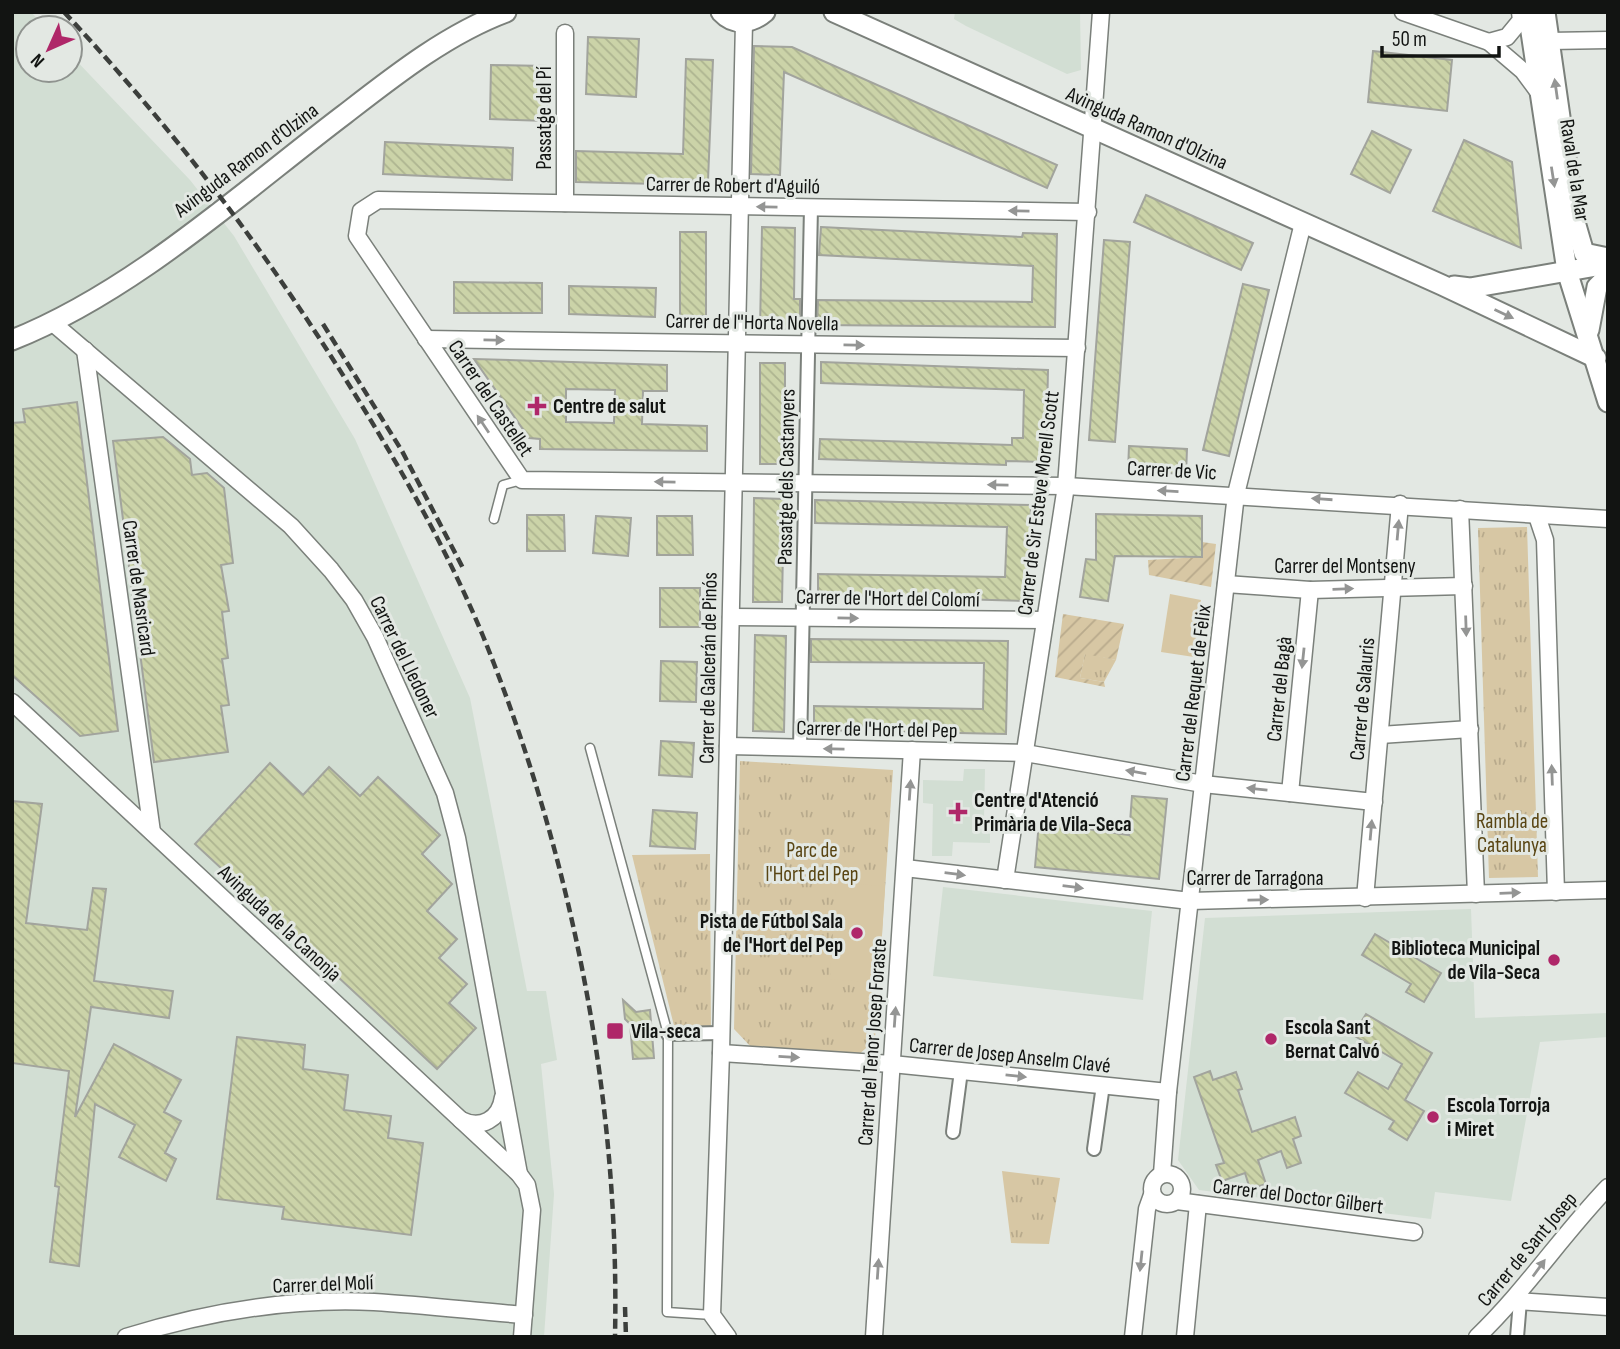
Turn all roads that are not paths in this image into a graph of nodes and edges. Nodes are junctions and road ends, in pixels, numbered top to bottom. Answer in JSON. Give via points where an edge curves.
{"nodes":[{"id":1,"x":506,"y":12,"type":"edge"},
{"id":2,"x":721,"y":12,"type":"edge"},
{"id":3,"x":765,"y":12,"type":"edge"},
{"id":4,"x":834,"y":12,"type":"edge"},
{"id":5,"x":1101,"y":12,"type":"edge"},
{"id":6,"x":1403,"y":12,"type":"edge"},
{"id":7,"x":1521,"y":12,"type":"edge"},
{"id":8,"x":1528,"y":12,"type":"edge"},
{"id":9,"x":1545,"y":12,"type":"edge"},
{"id":10,"x":744,"y":22,"type":"junction"},
{"id":11,"x":565,"y":33,"type":"dead end"},
{"id":12,"x":1608,"y":40,"type":"edge"},
{"id":13,"x":1549,"y":41,"type":"junction"},
{"id":14,"x":1489,"y":42,"type":"junction"},
{"id":15,"x":1540,"y":94,"type":"junction"},
{"id":16,"x":1094,"y":129,"type":"junction"},
{"id":17,"x":378,"y":200,"type":"joint"},
{"id":18,"x":565,"y":203,"type":"junction"},
{"id":19,"x":739,"y":206,"type":"junction"},
{"id":20,"x":811,"y":207,"type":"junction"},
{"id":21,"x":1088,"y":212,"type":"junction"},
{"id":22,"x":1303,"y":223,"type":"junction"},
{"id":23,"x":1608,"y":258,"type":"edge"},
{"id":24,"x":1608,"y":264,"type":"edge"},
{"id":25,"x":1567,"y":271,"type":"junction"},
{"id":26,"x":1608,"y":276,"type":"edge"},
{"id":27,"x":1442,"y":285,"type":"junction"},
{"id":28,"x":54,"y":324,"type":"junction"},
{"id":29,"x":1588,"y":332,"type":"junction"},
{"id":30,"x":426,"y":338,"type":"junction"},
{"id":31,"x":12,"y":340,"type":"edge"},
{"id":32,"x":737,"y":343,"type":"junction"},
{"id":33,"x":808,"y":344,"type":"junction"},
{"id":34,"x":1077,"y":348,"type":"junction"},
{"id":35,"x":85,"y":350,"type":"junction"},
{"id":36,"x":1596,"y":358,"type":"junction"},
{"id":37,"x":1608,"y":402,"type":"edge"},
{"id":38,"x":522,"y":480,"type":"junction"},
{"id":39,"x":733,"y":483,"type":"junction"},
{"id":40,"x":805,"y":484,"type":"junction"},
{"id":41,"x":1066,"y":486,"type":"junction"},
{"id":42,"x":1236,"y":494,"type":"junction"},
{"id":43,"x":1400,"y":504,"type":"junction"},
{"id":44,"x":1460,"y":509,"type":"junction"},
{"id":45,"x":1537,"y":516,"type":"junction"},
{"id":46,"x":1583,"y":518,"type":"junction"},
{"id":47,"x":494,"y":519,"type":"dead end"},
{"id":48,"x":1608,"y":519,"type":"edge"},
{"id":49,"x":1545,"y":540,"type":"junction"},
{"id":50,"x":1226,"y":584,"type":"junction"},
{"id":51,"x":1464,"y":586,"type":"junction"},
{"id":52,"x":1393,"y":588,"type":"junction"},
{"id":53,"x":1310,"y":590,"type":"junction"},
{"id":54,"x":731,"y":617,"type":"junction"},
{"id":55,"x":803,"y":618,"type":"junction"},
{"id":56,"x":1045,"y":620,"type":"junction"},
{"id":57,"x":12,"y":702,"type":"edge"},
{"id":58,"x":1470,"y":729,"type":"junction"},
{"id":59,"x":1380,"y":735,"type":"junction"},
{"id":60,"x":728,"y":746,"type":"junction"},
{"id":61,"x":590,"y":747,"type":"dead end"},
{"id":62,"x":800,"y":748,"type":"junction"},
{"id":63,"x":912,"y":750,"type":"junction"},
{"id":64,"x":1025,"y":753,"type":"junction"},
{"id":65,"x":1203,"y":784,"type":"junction"},
{"id":66,"x":1290,"y":793,"type":"junction"},
{"id":67,"x":1374,"y":802,"type":"junction"},
{"id":68,"x":152,"y":832,"type":"junction"},
{"id":69,"x":905,"y":868,"type":"junction"},
{"id":70,"x":1005,"y":880,"type":"junction"},
{"id":71,"x":1608,"y":890,"type":"edge"},
{"id":72,"x":1556,"y":892,"type":"junction"},
{"id":73,"x":1476,"y":894,"type":"junction"},
{"id":74,"x":1365,"y":898,"type":"junction"},
{"id":75,"x":1190,"y":901,"type":"junction"},
{"id":76,"x":721,"y":1033,"type":"junction"},
{"id":77,"x":668,"y":1034,"type":"junction"},
{"id":78,"x":721,"y":1053,"type":"junction"},
{"id":79,"x":892,"y":1064,"type":"junction"},
{"id":80,"x":961,"y":1071,"type":"junction"},
{"id":81,"x":1103,"y":1085,"type":"junction"},
{"id":82,"x":503,"y":1088,"type":"junction"},
{"id":83,"x":1168,"y":1092,"type":"junction"},
{"id":84,"x":459,"y":1118,"type":"junction"},
{"id":85,"x":953,"y":1132,"type":"dead end"},
{"id":86,"x":1094,"y":1149,"type":"dead end"},
{"id":87,"x":519,"y":1174,"type":"junction"},
{"id":88,"x":1162,"y":1174,"type":"junction"},
{"id":89,"x":1608,"y":1187,"type":"edge"},
{"id":90,"x":1152,"y":1195,"type":"junction"},
{"id":91,"x":1177,"y":1201,"type":"junction"},
{"id":92,"x":1198,"y":1204,"type":"junction"},
{"id":93,"x":1414,"y":1232,"type":"dead end"},
{"id":94,"x":1517,"y":1301,"type":"junction"},
{"id":95,"x":1608,"y":1307,"type":"edge"},
{"id":96,"x":524,"y":1315,"type":"junction"},
{"id":97,"x":712,"y":1315,"type":"junction"},
{"id":98,"x":126,"y":1337,"type":"edge"},
{"id":99,"x":522,"y":1337,"type":"edge"},
{"id":100,"x":728,"y":1337,"type":"edge"},
{"id":101,"x":874,"y":1337,"type":"edge"},
{"id":102,"x":1133,"y":1337,"type":"edge"},
{"id":103,"x":1185,"y":1337,"type":"edge"},
{"id":104,"x":1477,"y":1337,"type":"edge"},
{"id":105,"x":1517,"y":1337,"type":"edge"}],
"edges":[{"from":1,"to":28,"type":"street","name":"Avinguda Ramon d'Olzina","via":[[425,55],[134,275]]},
{"from":2,"to":10,"type":"street"},
{"from":3,"to":10,"type":"street"},
{"from":4,"to":16,"type":"street","name":"Avinguda Ramon d'Olzina"},
{"from":5,"to":16,"type":"street","name":"Carrer de Sir Esteve Morell Scott"},
{"from":6,"to":14,"type":"street"},
{"from":7,"to":14,"type":"street","via":[[1521,20],[1507,37]]},
{"from":8,"to":15,"type":"street","name":"Raval de la Mar"},
{"from":9,"to":13,"type":"street","name":"Raval de la Mar"},
{"from":10,"to":19,"type":"street","name":"Carrer de Galcerán de Pinós"},
{"from":11,"to":18,"type":"street","name":"Passatge del Pí"},
{"from":12,"to":13,"type":"street"},
{"from":23,"to":13,"type":"street","name":"Raval de la Mar","one_way":true,"via":[[1584,253],[1577,228]]},
{"from":14,"to":15,"type":"street","via":[[1523,71]]},
{"from":15,"to":25,"type":"street","name":"Raval de la Mar","one_way":true},
{"from":16,"to":21,"type":"street","name":"Carrer de Sir Esteve Morell Scott"},
{"from":16,"to":22,"type":"street","name":"Avinguda Ramon d'Olzina"},
{"from":17,"to":18,"type":"street","name":"Carrer de Robert d'Aguiló"},
{"from":17,"to":30,"type":"street","name":"Carrer del Castellet","via":[[361,211],[356,236]]},
{"from":18,"to":19,"type":"street","name":"Carrer de Robert d'Aguiló"},
{"from":20,"to":19,"type":"street","name":"Carrer de Robert d'Aguiló","one_way":true},
{"from":19,"to":32,"type":"street","name":"Carrer de Galcerán de Pinós"},
{"from":21,"to":20,"type":"street","name":"Carrer de Robert d'Aguiló","one_way":true},
{"from":20,"to":33,"type":"street","name":"Passatge dels Castanyers"},
{"from":21,"to":34,"type":"street","name":"Carrer de Sir Esteve Morell Scott"},
{"from":22,"to":27,"type":"street","name":"Avinguda Ramon d'Olzina"},
{"from":22,"to":42,"type":"street","name":"Carrer del Requet de Fèlix"},
{"from":24,"to":25,"type":"street","name":"Avinguda Ramon d'Olzina"},
{"from":25,"to":27,"type":"street","name":"Avinguda Ramon d'Olzina","via":[[1470,288]]},
{"from":25,"to":29,"type":"street","name":"Raval de la Mar"},
{"from":26,"to":29,"type":"street","via":[[1597,287]]},
{"from":27,"to":36,"type":"street","name":"Avinguda Ramon d'Olzina","one_way":true},
{"from":28,"to":31,"type":"street","name":"Avinguda Ramon d'Olzina"},
{"from":28,"to":35,"type":"street","name":"Carrer del Lledoner"},
{"from":29,"to":36,"type":"street","name":"Raval de la Mar"},
{"from":30,"to":32,"type":"street","name":"Carrer de l''Horta Novella","one_way":true},
{"from":38,"to":30,"type":"street","name":"Carrer del Castellet","one_way":true},
{"from":32,"to":33,"type":"street","name":"Carrer de l''Horta Novella"},
{"from":32,"to":39,"type":"street","name":"Carrer de Galcerán de Pinós"},
{"from":33,"to":34,"type":"street","name":"Carrer de l''Horta Novella","one_way":true},
{"from":33,"to":40,"type":"street","name":"Passatge dels Castanyers"},
{"from":34,"to":41,"type":"street","name":"Carrer de Sir Esteve Morell Scott"},
{"from":35,"to":68,"type":"street","name":"Carrer de Masricard"},
{"from":35,"to":82,"type":"street","name":"Carrer del Lledoner","via":[[291,526],[354,600],[375,637],[445,793]]},
{"from":36,"to":37,"type":"street","name":"Raval de la Mar"},
{"from":39,"to":38,"type":"street","name":"Carrer del Castellet","one_way":true},
{"from":38,"to":47,"type":"lane","via":[[503,485]]},
{"from":39,"to":40,"type":"street","name":"Carrer de Vic"},
{"from":39,"to":54,"type":"street","name":"Carrer de Galcerán de Pinós"},
{"from":41,"to":40,"type":"street","name":"Carrer de Vic","one_way":true},
{"from":40,"to":55,"type":"street","name":"Passatge dels Castanyers"},
{"from":42,"to":41,"type":"street","name":"Carrer de Vic","one_way":true},
{"from":41,"to":56,"type":"street","name":"Carrer de Sir Esteve Morell Scott"},
{"from":43,"to":42,"type":"street","name":"Carrer de Vic","one_way":true},
{"from":42,"to":50,"type":"street","name":"Carrer del Requet de Fèlix"},
{"from":43,"to":44,"type":"street","name":"Carrer de Vic"},
{"from":52,"to":43,"type":"street","name":"Carrer de Salauris","one_way":true},
{"from":44,"to":45,"type":"street","name":"Carrer de Vic"},
{"from":44,"to":51,"type":"street"},
{"from":45,"to":46,"type":"street","name":"Carrer de Vic"},
{"from":45,"to":49,"type":"street"},
{"from":46,"to":48,"type":"street","name":"Carrer de Vic"},
{"from":46,"to":49,"type":"street","via":[[1559,526]]},
{"from":72,"to":49,"type":"street","one_way":true},
{"from":50,"to":53,"type":"street","name":"Carrer del Montseny"},
{"from":50,"to":65,"type":"street","name":"Carrer del Requet de Fèlix"},
{"from":51,"to":52,"type":"street","name":"Carrer del Montseny"},
{"from":51,"to":58,"type":"street","one_way":true},
{"from":53,"to":52,"type":"street","name":"Carrer del Montseny","one_way":true},
{"from":52,"to":59,"type":"street","name":"Carrer de Salauris"},
{"from":53,"to":66,"type":"street","name":"Carrer del Bagà","one_way":true},
{"from":54,"to":55,"type":"street","name":"Carrer de l'Hort del Colomí"},
{"from":54,"to":60,"type":"street","name":"Carrer de Galcerán de Pinós"},
{"from":55,"to":56,"type":"street","name":"Carrer de l'Hort del Colomí","one_way":true},
{"from":55,"to":62,"type":"street","name":"Passatge dels Castanyers"},
{"from":56,"to":64,"type":"street","name":"Carrer de Sir Esteve Morell Scott"},
{"from":57,"to":68,"type":"street","name":"Avinguda de la Canonja"},
{"from":58,"to":59,"type":"street"},
{"from":58,"to":73,"type":"street"},
{"from":59,"to":67,"type":"street","name":"Carrer de Salauris"},
{"from":60,"to":62,"type":"street","name":"Carrer de l'Hort del Pep"},
{"from":60,"to":76,"type":"street","name":"Carrer de Galcerán de Pinós"},
{"from":61,"to":77,"type":"lane"},
{"from":63,"to":62,"type":"street","name":"Carrer de l'Hort del Pep","one_way":true},
{"from":63,"to":64,"type":"street","name":"Carrer de l'Hort del Pep"},
{"from":69,"to":63,"type":"street","name":"Carrer del Tenor Josep Foraste","one_way":true},
{"from":65,"to":64,"type":"street","name":"Carrer de l'Hort del Pep","one_way":true},
{"from":64,"to":70,"type":"street","name":"Carrer de Sir Esteve Morell Scott"},
{"from":66,"to":65,"type":"street","name":"Carrer de l'Hort del Pep","one_way":true},
{"from":65,"to":75,"type":"street","name":"Carrer del Requet de Fèlix"},
{"from":66,"to":67,"type":"street","name":"Carrer de l'Hort del Pep"},
{"from":74,"to":67,"type":"street","name":"Carrer de Salauris","one_way":true},
{"from":68,"to":84,"type":"street","name":"Avinguda de la Canonja"},
{"from":69,"to":70,"type":"street","name":"Carrer de Tarragona","one_way":true},
{"from":79,"to":69,"type":"street","name":"Carrer del Tenor Josep Foraste","one_way":true},
{"from":70,"to":75,"type":"street","name":"Carrer de Tarragona","one_way":true},
{"from":71,"to":72,"type":"street","name":"Carrer de Tarragona"},
{"from":73,"to":72,"type":"street","name":"Carrer de Tarragona","one_way":true},
{"from":73,"to":74,"type":"street","name":"Carrer de Tarragona"},
{"from":75,"to":74,"type":"street","name":"Carrer de Tarragona","one_way":true},
{"from":75,"to":83,"type":"street","name":"Carrer del Requet de Fèlix"},
{"from":76,"to":77,"type":"street"},
{"from":76,"to":78,"type":"street","name":"Carrer de Galcerán de Pinós"},
{"from":77,"to":97,"type":"lane","via":[[667,1312]]},
{"from":78,"to":79,"type":"street","name":"Carrer de Josep Anselm Clavé","one_way":true},
{"from":78,"to":97,"type":"street","name":"Carrer de Galcerán de Pinós"},
{"from":79,"to":80,"type":"street","name":"Carrer de Josep Anselm Clavé"},
{"from":101,"to":79,"type":"street","name":"Carrer del Tenor Josep Foraste","one_way":true},
{"from":80,"to":81,"type":"street","name":"Carrer de Josep Anselm Clavé","one_way":true},
{"from":80,"to":85,"type":"street"},
{"from":81,"to":83,"type":"street","name":"Carrer de Josep Anselm Clavé"},
{"from":81,"to":86,"type":"street"},
{"from":82,"to":84,"type":"street","via":[[502,1107],[490,1120],[474,1124]]},
{"from":82,"to":87,"type":"street","name":"Carrer del Lledoner"},
{"from":83,"to":88,"type":"street","name":"Carrer del Requet de Fèlix"},
{"from":84,"to":87,"type":"street","name":"Avinguda de la Canonja"},
{"from":87,"to":96,"type":"street","name":"Carrer del Lledoner","via":[[527,1185],[532,1210]]},
{"from":88,"to":90,"type":"street","via":[[1152,1185]]},
{"from":88,"to":91,"type":"street","via":[[1180,1182],[1182,1192]]},
{"from":94,"to":89,"type":"street","name":"Carrer de Sant Josep","one_way":true,"via":[[1568,1229]]},
{"from":90,"to":91,"type":"street","via":[[1163,1204]]},
{"from":90,"to":102,"type":"street","one_way":true},
{"from":91,"to":92,"type":"street","name":"Carrer del Doctor Gilbert"},
{"from":92,"to":93,"type":"street","name":"Carrer del Doctor Gilbert"},
{"from":92,"to":103,"type":"street"},
{"from":94,"to":95,"type":"street"},
{"from":94,"to":104,"type":"street","name":"Carrer de Sant Josep"},
{"from":94,"to":105,"type":"street"},
{"from":96,"to":98,"type":"street","name":"Carrer del Molí","via":[[372,1302],[274,1305],[184,1319]]},
{"from":96,"to":99,"type":"street","name":"Carrer del Lledoner"},
{"from":97,"to":100,"type":"street"}]}
